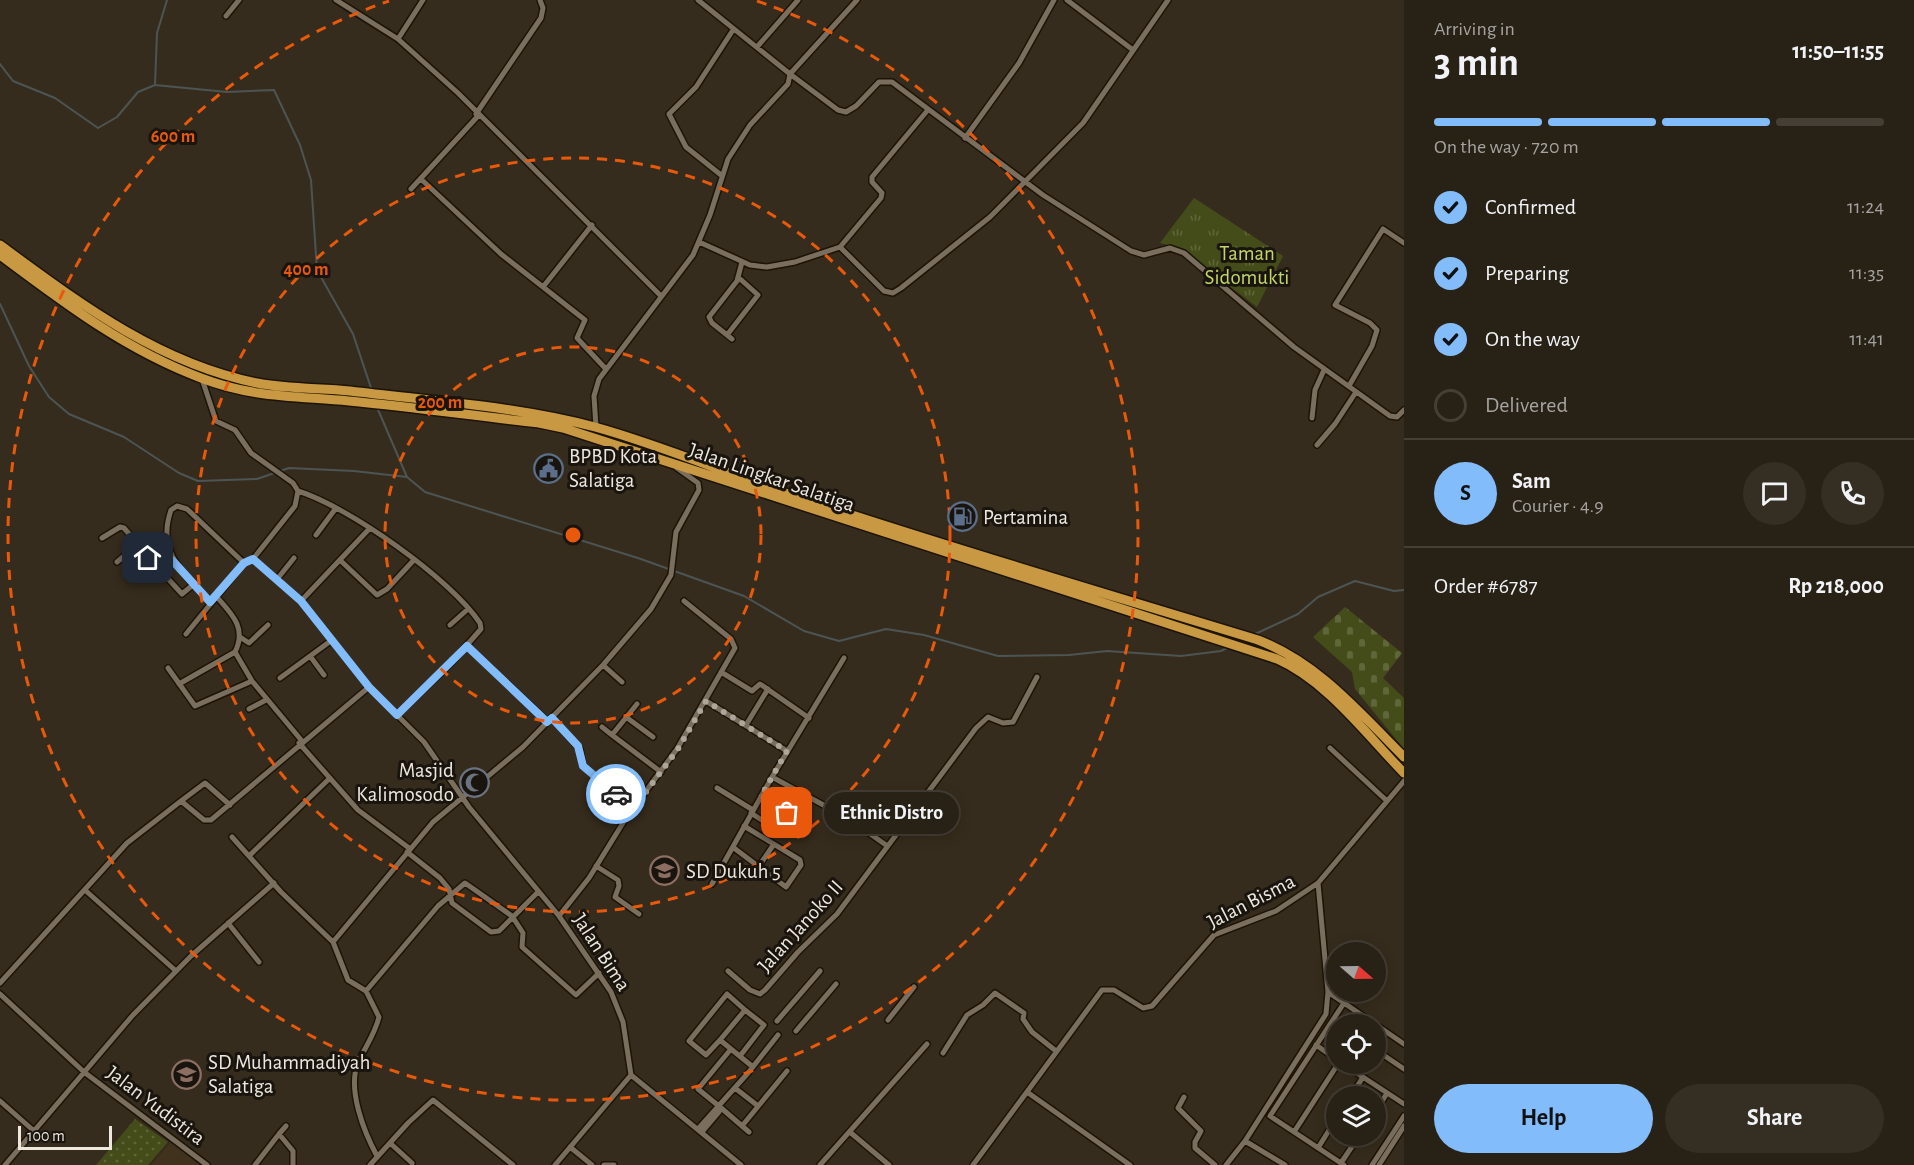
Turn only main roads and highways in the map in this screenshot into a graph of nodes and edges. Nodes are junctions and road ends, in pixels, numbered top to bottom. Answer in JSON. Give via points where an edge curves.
{"nodes":[{"id":1,"x":0,"y":245,"type":"edge"},
{"id":2,"x":0,"y":255,"type":"edge"},
{"id":3,"x":348,"y":396,"type":"junction"},
{"id":4,"x":394,"y":403,"type":"junction"},
{"id":5,"x":620,"y":440,"type":"junction"},
{"id":6,"x":656,"y":452,"type":"junction"},
{"id":7,"x":1404,"y":757,"type":"edge"},
{"id":8,"x":1404,"y":773,"type":"edge"}],
"edges":[{"from":1,"to":3,"type":"highway","name":"Jalan Lingkar Salatiga","via":[[145,343],[204,368],[255,382]]},
{"from":2,"to":3,"type":"highway","name":"Jalan Lingkar Salatiga","via":[[123,342],[201,378],[260,395]]},
{"from":3,"to":4,"type":"highway","name":"Jalan Lingkar Salatiga"},
{"from":4,"to":5,"type":"highway","name":"Jalan Lingkar Salatiga","via":[[539,423]]},
{"from":4,"to":5,"type":"highway","name":"Jalan Lingkar Salatiga","via":[[541,414],[596,427]]},
{"from":5,"to":6,"type":"highway","name":"Jalan Lingkar Salatiga"},
{"from":6,"to":7,"type":"highway","name":"Jalan Lingkar Salatiga","via":[[1258,640],[1313,669]]},
{"from":6,"to":8,"type":"highway","name":"Jalan Lingkar Salatiga","via":[[796,506],[1250,649],[1297,668],[1316,682]]}]}
